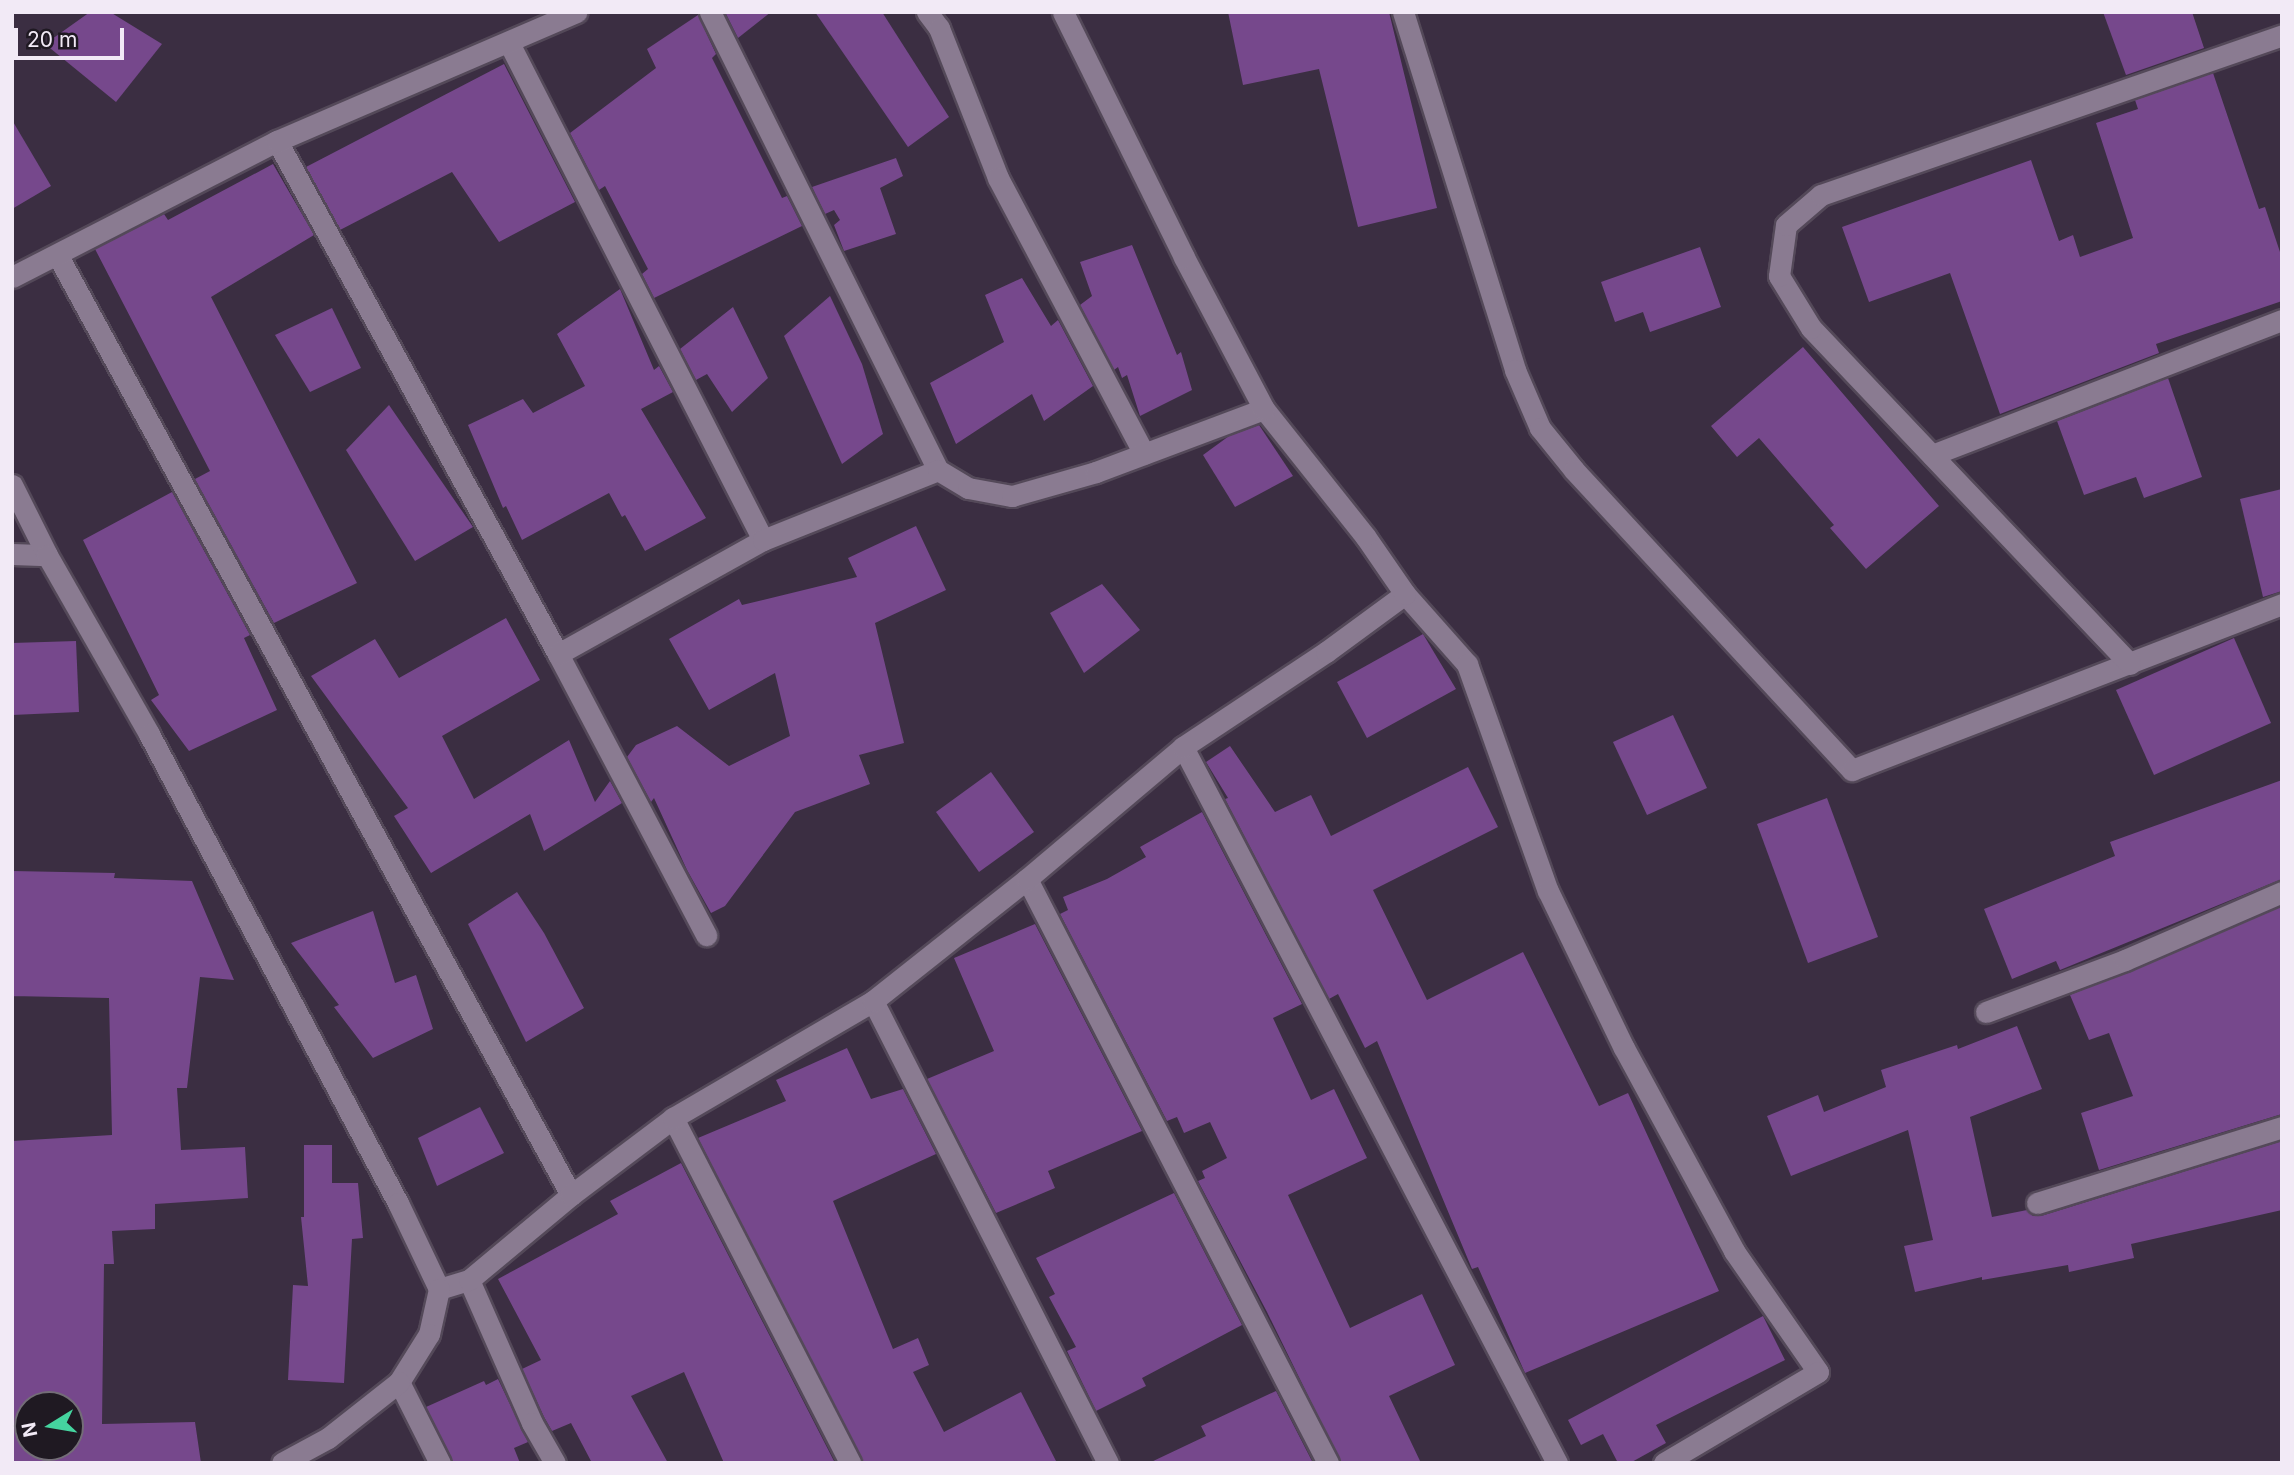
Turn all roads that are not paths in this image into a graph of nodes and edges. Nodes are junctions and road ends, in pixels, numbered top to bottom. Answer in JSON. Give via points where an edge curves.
{"nodes":[{"id":1,"x":576,"y":12,"type":"edge"},
{"id":2,"x":710,"y":12,"type":"edge"},
{"id":3,"x":927,"y":12,"type":"edge"},
{"id":4,"x":1063,"y":12,"type":"edge"},
{"id":5,"x":1403,"y":12,"type":"edge"},
{"id":6,"x":2282,"y":35,"type":"edge"},
{"id":7,"x":509,"y":43,"type":"junction"},
{"id":8,"x":277,"y":141,"type":"junction"},
{"id":9,"x":58,"y":256,"type":"junction"},
{"id":10,"x":12,"y":277,"type":"edge"},
{"id":11,"x":2282,"y":320,"type":"edge"},
{"id":12,"x":1264,"y":409,"type":"junction"},
{"id":13,"x":1144,"y":454,"type":"junction"},
{"id":14,"x":1932,"y":455,"type":"junction"},
{"id":15,"x":938,"y":470,"type":"junction"},
{"id":16,"x":12,"y":485,"type":"edge"},
{"id":17,"x":763,"y":540,"type":"junction"},
{"id":18,"x":12,"y":554,"type":"edge"},
{"id":19,"x":47,"y":555,"type":"junction"},
{"id":20,"x":1405,"y":594,"type":"junction"},
{"id":21,"x":2282,"y":604,"type":"edge"},
{"id":22,"x":558,"y":654,"type":"junction"},
{"id":23,"x":2130,"y":664,"type":"junction"},
{"id":24,"x":1182,"y":747,"type":"junction"},
{"id":25,"x":1027,"y":879,"type":"junction"},
{"id":26,"x":2282,"y":892,"type":"edge"},
{"id":27,"x":706,"y":935,"type":"dead end"},
{"id":28,"x":873,"y":1001,"type":"junction"},
{"id":29,"x":1986,"y":1012,"type":"dead end"},
{"id":30,"x":673,"y":1118,"type":"junction"},
{"id":31,"x":2282,"y":1127,"type":"edge"},
{"id":32,"x":571,"y":1195,"type":"junction"},
{"id":33,"x":2036,"y":1203,"type":"dead end"},
{"id":34,"x":469,"y":1280,"type":"junction"},
{"id":35,"x":439,"y":1289,"type":"junction"},
{"id":36,"x":400,"y":1382,"type":"junction"},
{"id":37,"x":282,"y":1463,"type":"edge"},
{"id":38,"x":440,"y":1463,"type":"edge"},
{"id":39,"x":555,"y":1463,"type":"edge"},
{"id":40,"x":850,"y":1463,"type":"edge"},
{"id":41,"x":1108,"y":1463,"type":"edge"},
{"id":42,"x":1328,"y":1463,"type":"edge"},
{"id":43,"x":1557,"y":1463,"type":"edge"},
{"id":44,"x":1664,"y":1463,"type":"edge"}],
"edges":[{"from":1,"to":7,"type":"street"},
{"from":2,"to":15,"type":"street"},
{"from":3,"to":13,"type":"street","via":[[939,28],[998,178]]},
{"from":4,"to":12,"type":"street"},
{"from":5,"to":23,"type":"street","via":[[1515,370],[1540,428],[1852,770]]},
{"from":6,"to":14,"type":"street","via":[[1821,195],[1786,225],[1779,276],[1811,328]]},
{"from":7,"to":8,"type":"street"},
{"from":7,"to":17,"type":"street"},
{"from":8,"to":9,"type":"street"},
{"from":8,"to":22,"type":"street"},
{"from":9,"to":10,"type":"street"},
{"from":9,"to":32,"type":"street"},
{"from":11,"to":14,"type":"street"},
{"from":12,"to":13,"type":"street"},
{"from":12,"to":20,"type":"street"},
{"from":13,"to":15,"type":"street","via":[[1012,496],[968,488]]},
{"from":14,"to":23,"type":"street"},
{"from":15,"to":17,"type":"street"},
{"from":16,"to":19,"type":"street"},
{"from":17,"to":22,"type":"street"},
{"from":18,"to":19,"type":"street"},
{"from":19,"to":35,"type":"street","via":[[149,734]]},
{"from":20,"to":24,"type":"street"},
{"from":20,"to":44,"type":"street","via":[[1467,664],[1548,891],[1624,1048],[1734,1251],[1818,1372]]},
{"from":21,"to":23,"type":"street"},
{"from":22,"to":27,"type":"street"},
{"from":24,"to":25,"type":"street"},
{"from":24,"to":43,"type":"street"},
{"from":25,"to":28,"type":"street"},
{"from":25,"to":42,"type":"street"},
{"from":26,"to":29,"type":"street","via":[[2125,960]]},
{"from":28,"to":30,"type":"street"},
{"from":28,"to":41,"type":"street"},
{"from":30,"to":32,"type":"street"},
{"from":30,"to":40,"type":"street"},
{"from":31,"to":33,"type":"street"},
{"from":32,"to":34,"type":"street"},
{"from":34,"to":35,"type":"street"},
{"from":34,"to":39,"type":"street"},
{"from":35,"to":36,"type":"street","via":[[429,1334]]},
{"from":36,"to":37,"type":"street","via":[[328,1438]]},
{"from":36,"to":38,"type":"street"}]}
